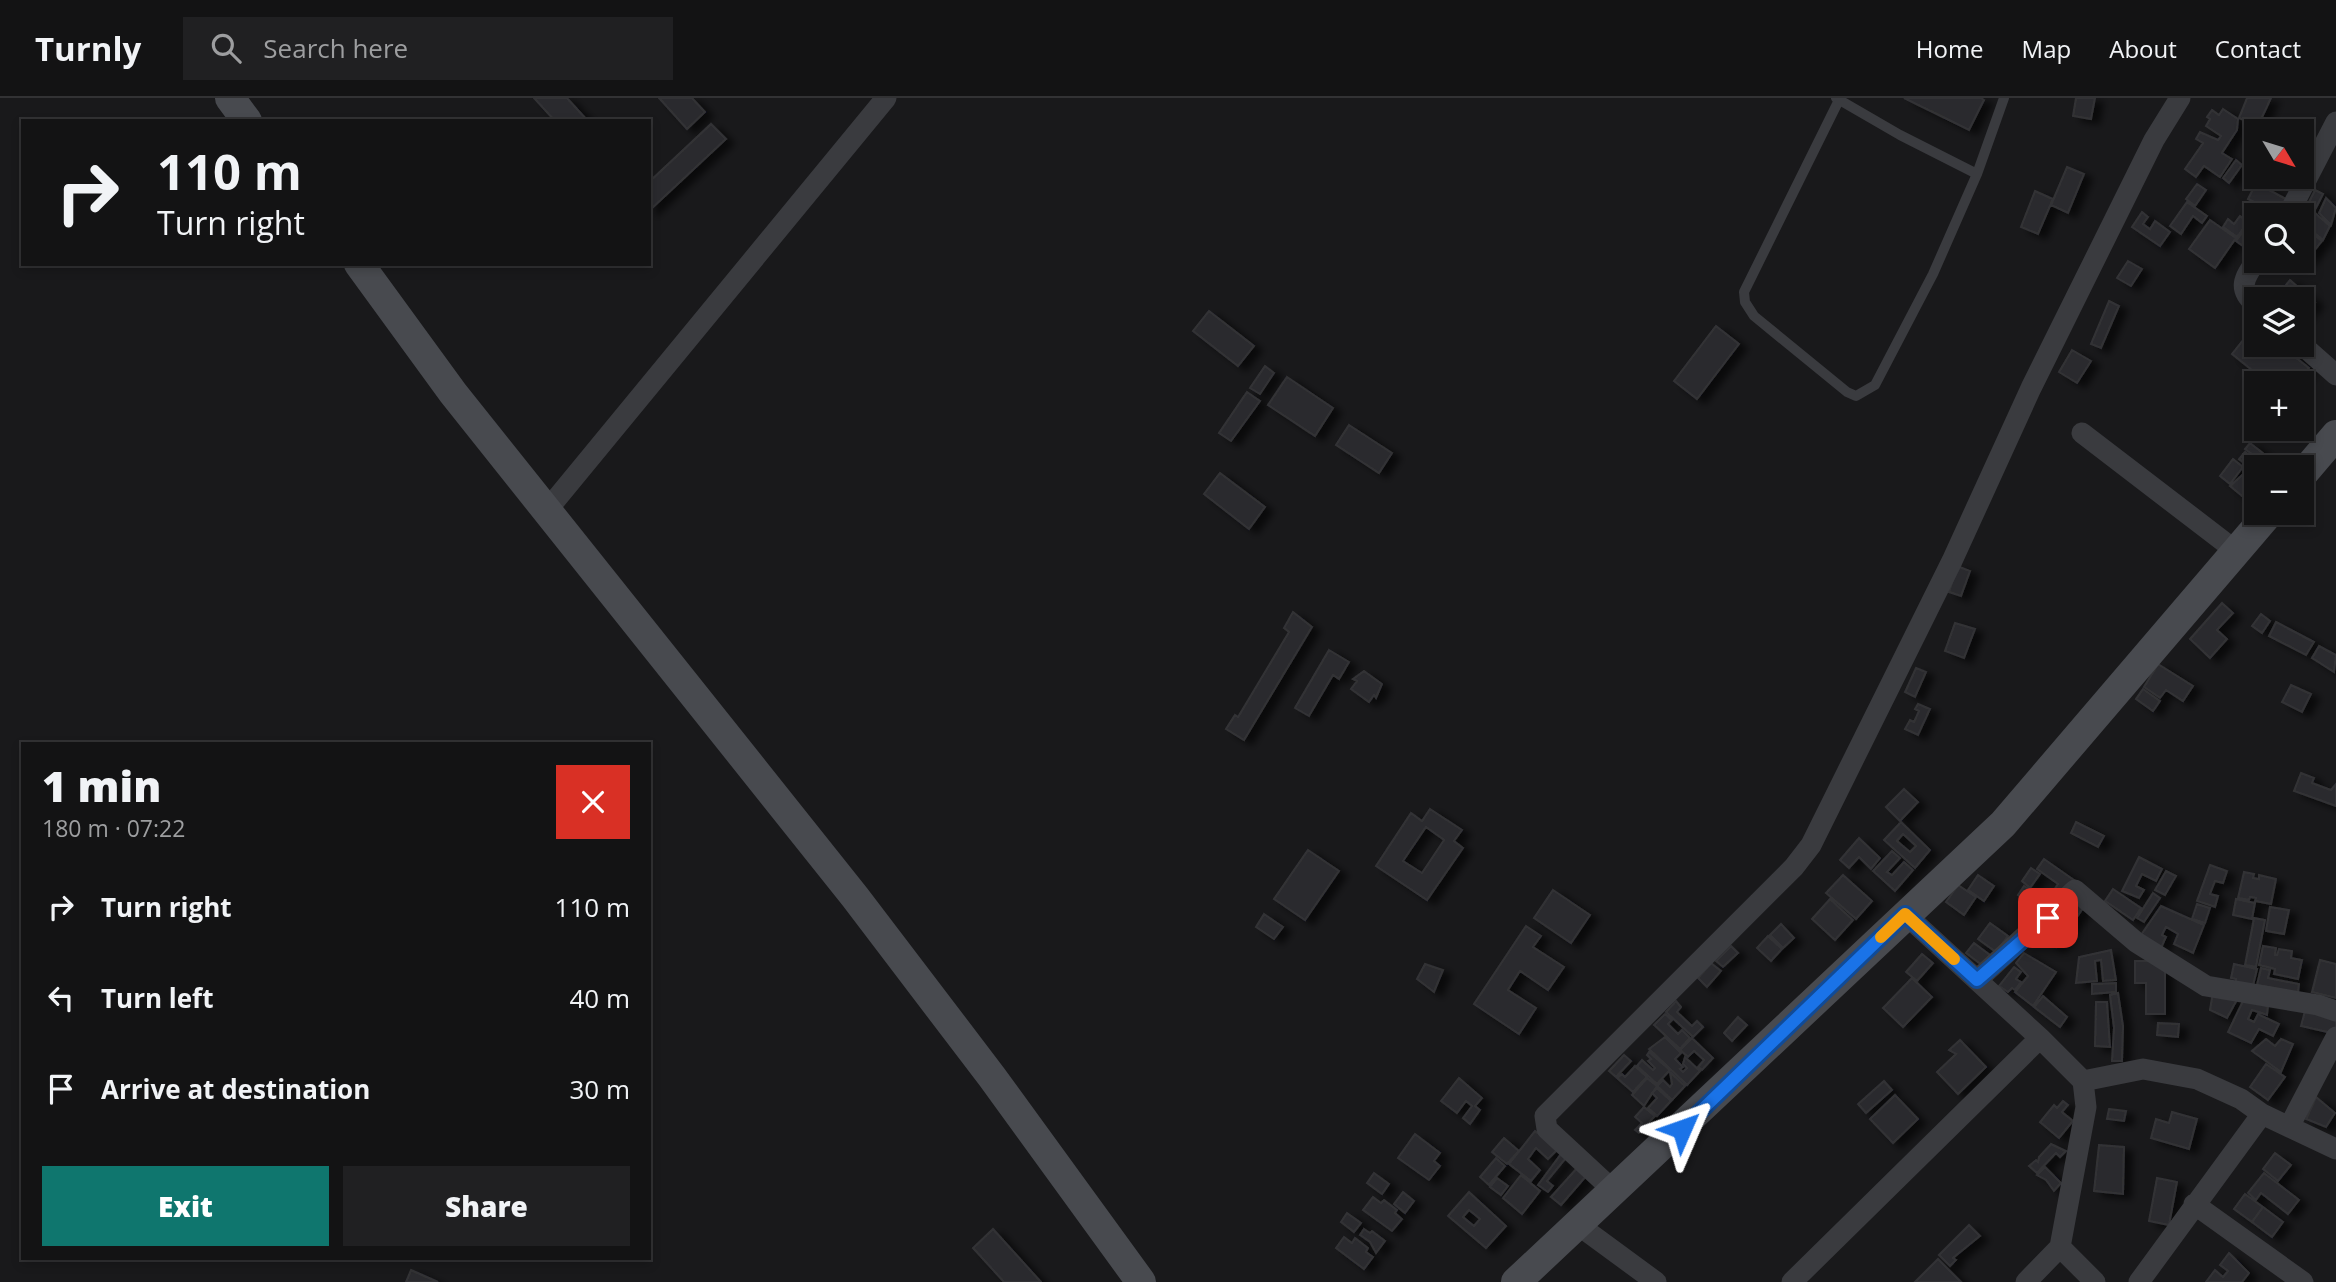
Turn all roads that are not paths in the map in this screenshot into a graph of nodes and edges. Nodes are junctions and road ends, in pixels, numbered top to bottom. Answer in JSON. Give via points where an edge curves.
{"nodes":[{"id":1,"x":230,"y":98,"type":"edge"},
{"id":2,"x":886,"y":98,"type":"edge"},
{"id":3,"x":2004,"y":98,"type":"edge"},
{"id":4,"x":2180,"y":98,"type":"edge"},
{"id":5,"x":1838,"y":99,"type":"edge"},
{"id":6,"x":246,"y":119,"type":"edge"},
{"id":7,"x":2336,"y":122,"type":"edge"},
{"id":8,"x":1977,"y":174,"type":"junction"},
{"id":9,"x":2294,"y":203,"type":"edge"},
{"id":10,"x":360,"y":266,"type":"edge"},
{"id":11,"x":2248,"y":273,"type":"edge"},
{"id":12,"x":2244,"y":291,"type":"edge"},
{"id":13,"x":2314,"y":356,"type":"edge"},
{"id":14,"x":2336,"y":375,"type":"edge"},
{"id":15,"x":2082,"y":433,"type":"dead end"},
{"id":16,"x":2336,"y":435,"type":"edge"},
{"id":17,"x":2314,"y":461,"type":"edge"},
{"id":18,"x":548,"y":509,"type":"junction"},
{"id":19,"x":2259,"y":525,"type":"edge"},
{"id":20,"x":2236,"y":551,"type":"junction"},
{"id":21,"x":1905,"y":914,"type":"junction"},
{"id":22,"x":1977,"y":980,"type":"junction"},
{"id":23,"x":2336,"y":1011,"type":"edge"},
{"id":24,"x":2336,"y":1037,"type":"edge"},
{"id":25,"x":2040,"y":1038,"type":"junction"},
{"id":26,"x":2083,"y":1082,"type":"junction"},
{"id":27,"x":2262,"y":1114,"type":"junction"},
{"id":28,"x":2289,"y":1127,"type":"junction"},
{"id":29,"x":2336,"y":1149,"type":"edge"},
{"id":30,"x":1614,"y":1191,"type":"junction"},
{"id":31,"x":2194,"y":1204,"type":"junction"},
{"id":32,"x":1577,"y":1224,"type":"junction"},
{"id":33,"x":2060,"y":1247,"type":"junction"},
{"id":34,"x":1141,"y":1282,"type":"edge"},
{"id":35,"x":1516,"y":1282,"type":"edge"},
{"id":36,"x":1656,"y":1282,"type":"edge"},
{"id":37,"x":1792,"y":1282,"type":"edge"},
{"id":38,"x":2026,"y":1282,"type":"edge"},
{"id":39,"x":2095,"y":1282,"type":"edge"},
{"id":40,"x":2139,"y":1282,"type":"edge"},
{"id":41,"x":2303,"y":1282,"type":"edge"}],
"edges":[{"from":1,"to":6,"type":"street"},
{"from":2,"to":18,"type":"street"},
{"from":3,"to":8,"type":"lane"},
{"from":4,"to":30,"type":"street","via":[[2154,140],[2031,388],[1952,561],[1811,845],[1545,1116],[1546,1129]]},
{"from":5,"to":8,"type":"lane"},
{"from":5,"to":8,"type":"lane","via":[[1744,292],[1755,316],[1847,392],[1856,396],[1875,385],[1933,274]]},
{"from":7,"to":9,"type":"street"},
{"from":10,"to":18,"type":"street","via":[[453,393]]},
{"from":11,"to":12,"type":"street"},
{"from":13,"to":14,"type":"street"},
{"from":15,"to":20,"type":"street"},
{"from":16,"to":17,"type":"street"},
{"from":18,"to":34,"type":"street","via":[[838,875]]},
{"from":19,"to":20,"type":"street"},
{"from":20,"to":21,"type":"street","via":[[2003,824]]},
{"from":21,"to":22,"type":"street"},
{"from":21,"to":30,"type":"street"},
{"from":22,"to":23,"type":"street","via":[[2075,890],[2136,942],[2206,986]]},
{"from":22,"to":25,"type":"street"},
{"from":24,"to":28,"type":"street"},
{"from":25,"to":26,"type":"street"},
{"from":25,"to":37,"type":"street"},
{"from":26,"to":27,"type":"street","via":[[2122,1071],[2157,1071],[2213,1084]]},
{"from":26,"to":33,"type":"street","via":[[2086,1107]]},
{"from":27,"to":28,"type":"street"},
{"from":27,"to":31,"type":"street"},
{"from":28,"to":29,"type":"street"},
{"from":30,"to":32,"type":"street"},
{"from":31,"to":40,"type":"street"},
{"from":31,"to":41,"type":"street"},
{"from":32,"to":35,"type":"street"},
{"from":32,"to":36,"type":"street"},
{"from":33,"to":38,"type":"street"},
{"from":33,"to":39,"type":"street"}]}
